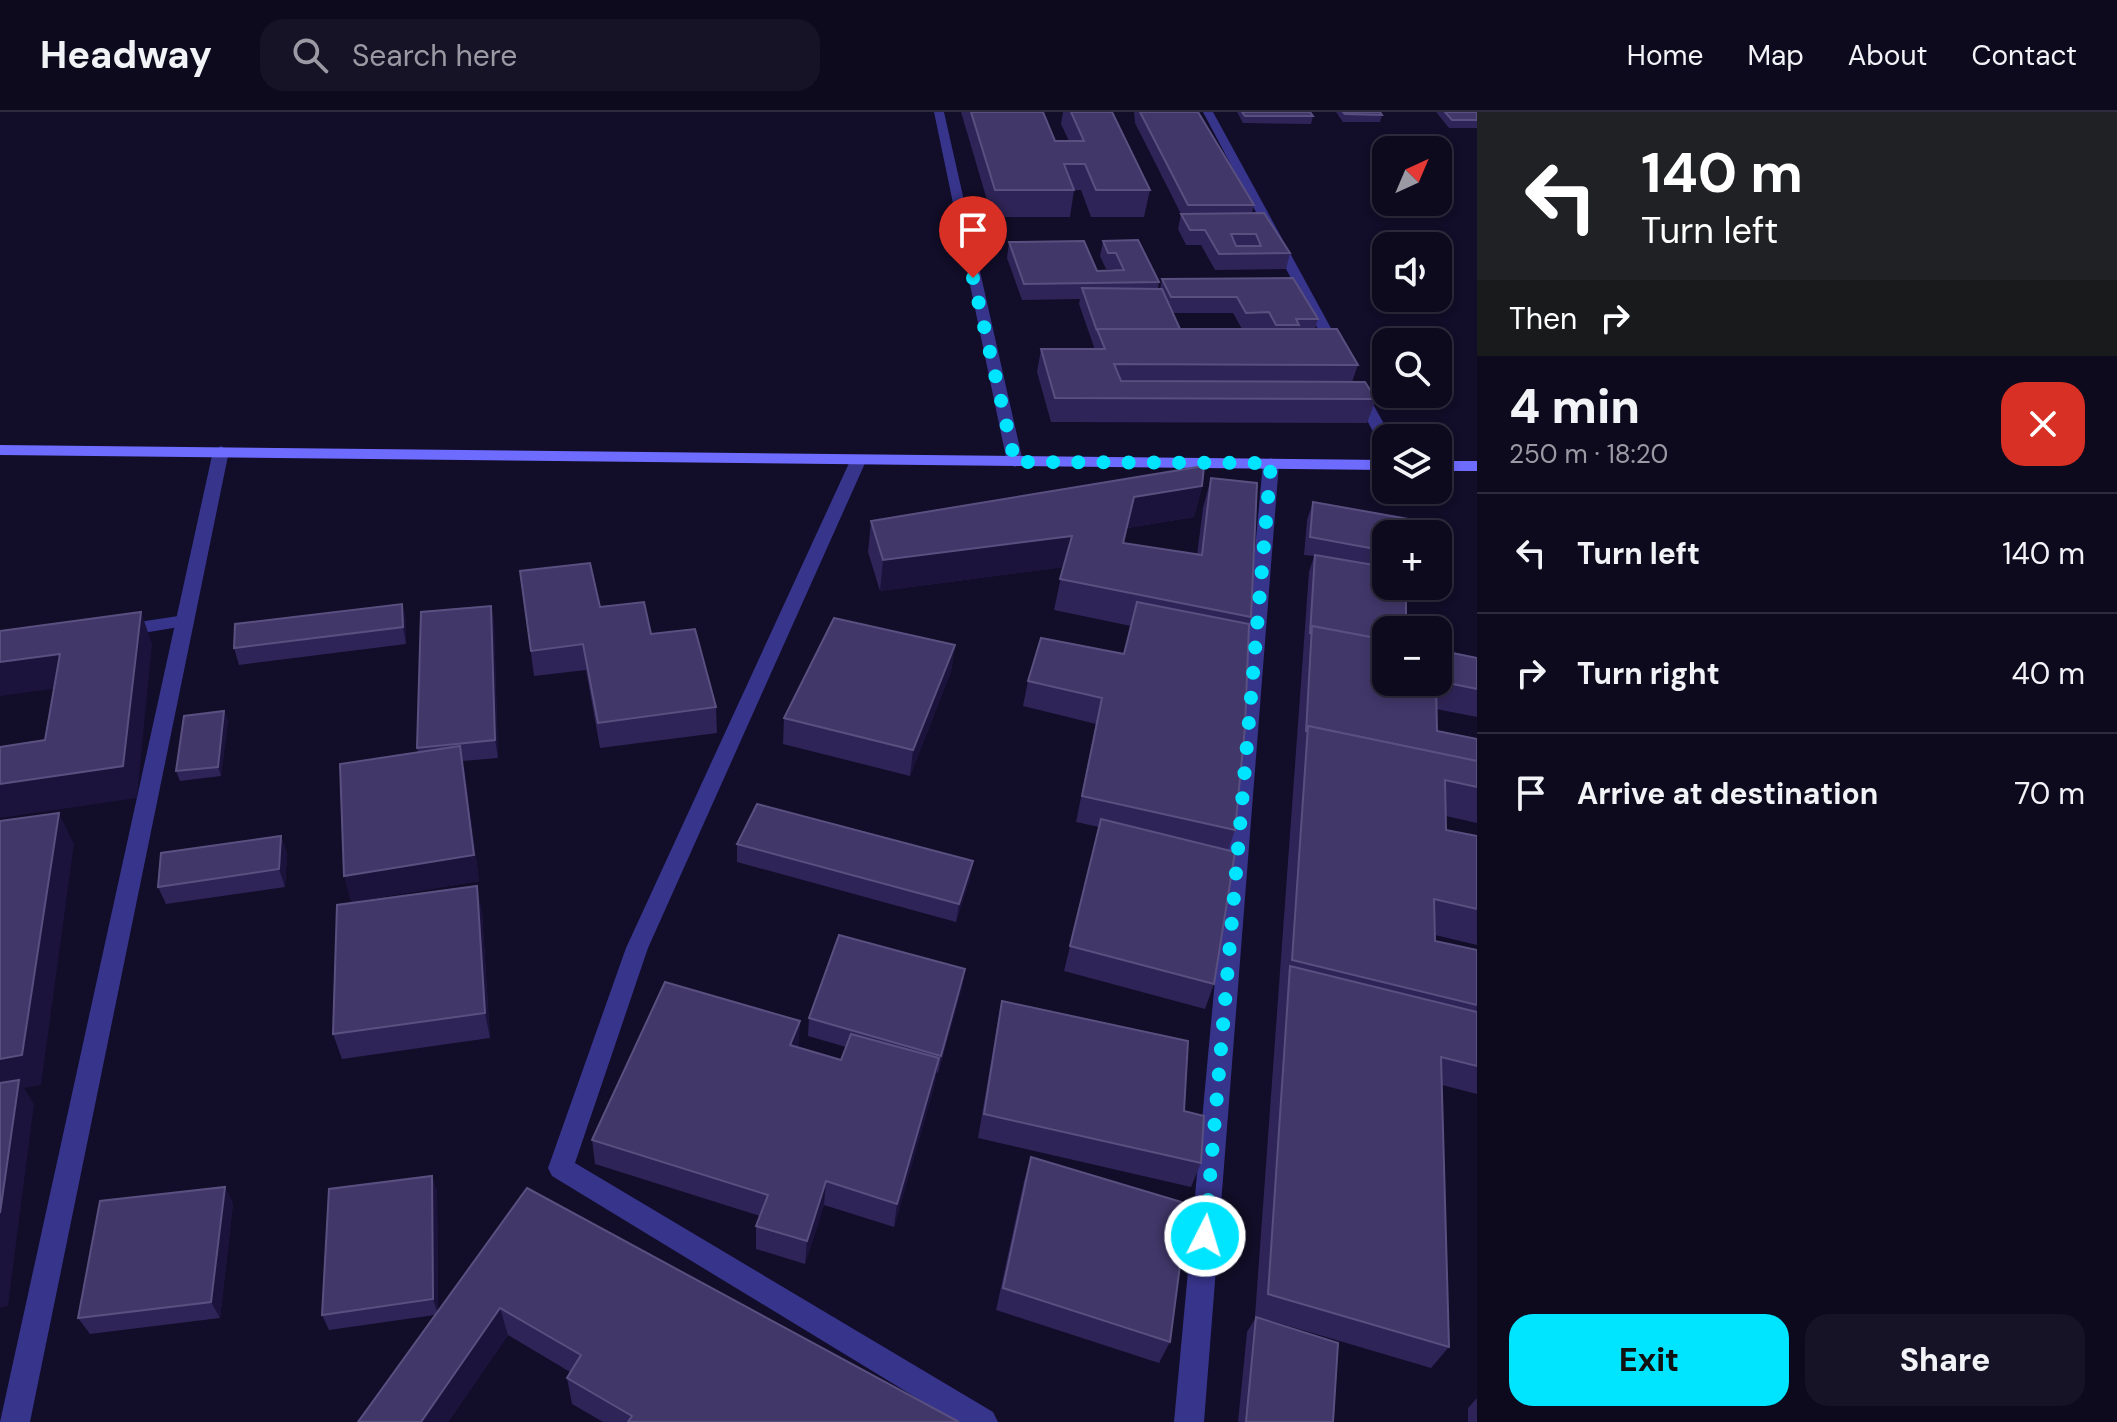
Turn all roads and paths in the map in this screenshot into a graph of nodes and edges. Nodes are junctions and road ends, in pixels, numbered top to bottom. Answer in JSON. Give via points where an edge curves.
{"nodes":[{"id":1,"x":939,"y":112,"type":"edge"},
{"id":2,"x":1208,"y":112,"type":"edge"},
{"id":3,"x":1377,"y":424,"type":"edge"},
{"id":4,"x":0,"y":450,"type":"edge"},
{"id":5,"x":221,"y":451,"type":"junction"},
{"id":6,"x":858,"y":461,"type":"junction"},
{"id":7,"x":1015,"y":462,"type":"junction"},
{"id":8,"x":1271,"y":463,"type":"junction"},
{"id":9,"x":1372,"y":465,"type":"edge"},
{"id":10,"x":1452,"y":466,"type":"edge"},
{"id":11,"x":1477,"y":466,"type":"edge"},
{"id":12,"x":185,"y":621,"type":"junction"},
{"id":13,"x":92,"y":635,"type":"edge"},
{"id":14,"x":15,"y":1422,"type":"edge"},
{"id":15,"x":983,"y":1422,"type":"edge"},
{"id":16,"x":1189,"y":1422,"type":"edge"}],
"edges":[{"from":1,"to":7,"type":"street"},
{"from":2,"to":3,"type":"street"},
{"from":4,"to":5,"type":"street"},
{"from":5,"to":6,"type":"street"},
{"from":5,"to":12,"type":"street"},
{"from":6,"to":7,"type":"street"},
{"from":6,"to":15,"type":"street","via":[[637,948],[561,1168]]},
{"from":7,"to":8,"type":"street"},
{"from":8,"to":9,"type":"street"},
{"from":8,"to":16,"type":"street"},
{"from":10,"to":11,"type":"street"},
{"from":12,"to":13,"type":"street"},
{"from":12,"to":14,"type":"street"}]}
